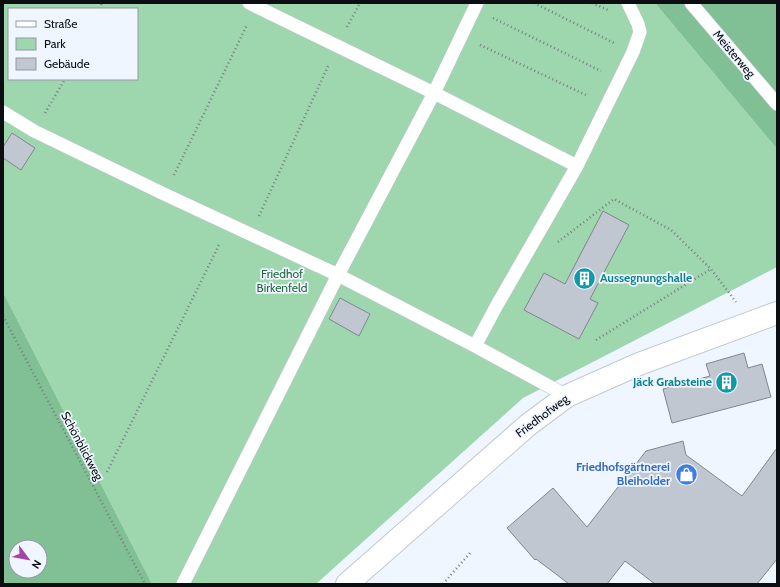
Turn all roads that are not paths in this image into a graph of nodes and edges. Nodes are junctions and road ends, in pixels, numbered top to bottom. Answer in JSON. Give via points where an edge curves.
{"nodes":[{"id":1,"x":628,"y":3,"type":"edge"},
{"id":2,"x":691,"y":3,"type":"edge"},
{"id":3,"x":253,"y":4,"type":"edge"},
{"id":4,"x":476,"y":6,"type":"edge"},
{"id":5,"x":434,"y":93,"type":"junction"},
{"id":6,"x":777,"y":104,"type":"edge"},
{"id":7,"x":3,"y":112,"type":"edge"},
{"id":8,"x":577,"y":166,"type":"junction"},
{"id":9,"x":338,"y":275,"type":"junction"},
{"id":10,"x":777,"y":313,"type":"edge"},
{"id":11,"x":475,"y":346,"type":"junction"},
{"id":12,"x":567,"y":396,"type":"junction"},
{"id":13,"x":183,"y":584,"type":"edge"},
{"id":14,"x":347,"y":584,"type":"edge"}],
"edges":[{"from":1,"to":8,"type":"lane","via":[[640,32]]},
{"from":2,"to":6,"type":"lane","name":"Meisterweg"},
{"from":3,"to":5,"type":"lane"},
{"from":4,"to":5,"type":"lane"},
{"from":5,"to":8,"type":"lane"},
{"from":5,"to":9,"type":"lane"},
{"from":7,"to":9,"type":"lane","via":[[34,131]]},
{"from":8,"to":11,"type":"lane"},
{"from":9,"to":11,"type":"lane"},
{"from":9,"to":13,"type":"lane"},
{"from":10,"to":12,"type":"street","name":"Friedhofweg","via":[[639,364]]},
{"from":11,"to":12,"type":"lane"},
{"from":12,"to":14,"type":"street","name":"Friedhofweg","via":[[528,425]]}]}
